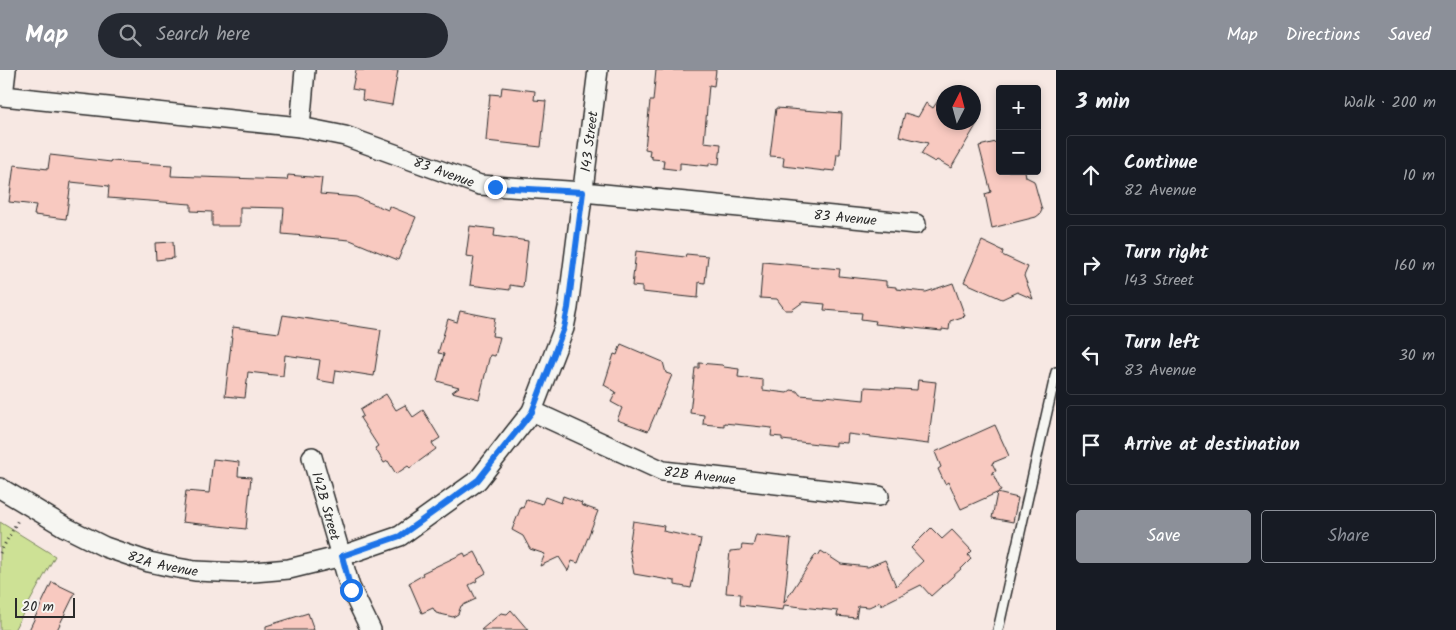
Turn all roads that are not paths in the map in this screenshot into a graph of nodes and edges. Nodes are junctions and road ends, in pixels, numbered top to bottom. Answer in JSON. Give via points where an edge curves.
{"nodes":[{"id":1,"x":6,"y":70,"type":"edge"},
{"id":2,"x":306,"y":70,"type":"edge"},
{"id":3,"x":598,"y":70,"type":"edge"},
{"id":4,"x":300,"y":127,"type":"junction"},
{"id":5,"x":583,"y":192,"type":"junction"},
{"id":6,"x":916,"y":224,"type":"dead end"},
{"id":7,"x":1056,"y":372,"type":"edge"},
{"id":8,"x":532,"y":412,"type":"junction"},
{"id":9,"x":312,"y":457,"type":"dead end"},
{"id":10,"x":0,"y":488,"type":"edge"},
{"id":11,"x":879,"y":496,"type":"dead end"},
{"id":12,"x":342,"y":556,"type":"junction"},
{"id":13,"x":370,"y":630,"type":"edge"},
{"id":14,"x":998,"y":630,"type":"edge"}],
"edges":[{"from":1,"to":4,"type":"street","name":"83 Avenue","via":[[3,96]]},
{"from":2,"to":4,"type":"street"},
{"from":3,"to":5,"type":"street","name":"143 Street"},
{"from":4,"to":5,"type":"street","name":"83 Avenue","via":[[344,136],[480,185]]},
{"from":5,"to":6,"type":"street","name":"83 Avenue"},
{"from":5,"to":8,"type":"street","name":"143 Street","via":[[564,328]]},
{"from":7,"to":14,"type":"lane"},
{"from":8,"to":11,"type":"street","name":"82B Avenue","via":[[662,471]]},
{"from":8,"to":12,"type":"street","name":"143 Street","via":[[478,480],[400,536]]},
{"from":9,"to":12,"type":"street","name":"142B Street"},
{"from":10,"to":12,"type":"street","name":"82A Avenue","via":[[84,538],[126,555],[172,567],[242,573],[289,569]]},
{"from":12,"to":13,"type":"street","name":"142B Street","via":[[350,587]]}]}
